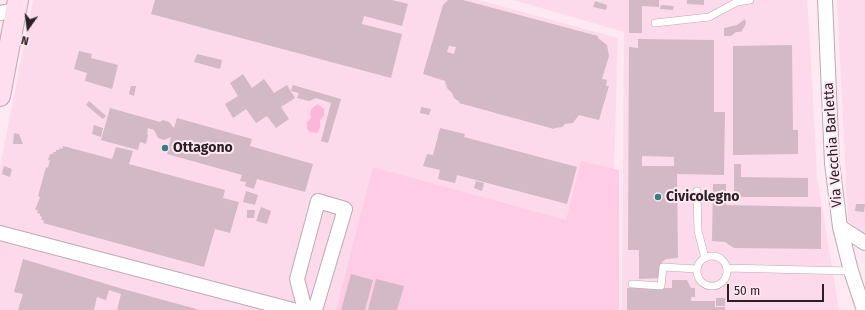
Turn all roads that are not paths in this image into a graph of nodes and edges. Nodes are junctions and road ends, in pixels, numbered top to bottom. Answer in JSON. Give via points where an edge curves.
{"nodes":[{"id":1,"x":750,"y":0,"type":"edge"},
{"id":2,"x":825,"y":0,"type":"edge"},
{"id":3,"x":12,"y":8,"type":"edge"},
{"id":4,"x":655,"y":23,"type":"dead end"},
{"id":5,"x":0,"y":96,"type":"edge"},
{"id":6,"x":697,"y":191,"type":"dead end"},
{"id":7,"x":840,"y":227,"type":"junction"},
{"id":8,"x":0,"y":233,"type":"edge"},
{"id":9,"x":865,"y":244,"type":"edge"},
{"id":10,"x":705,"y":258,"type":"junction"},
{"id":11,"x":727,"y":268,"type":"junction"},
{"id":12,"x":697,"y":269,"type":"junction"},
{"id":13,"x":851,"y":271,"type":"junction"},
{"id":14,"x":632,"y":284,"type":"dead end"},
{"id":15,"x":294,"y":310,"type":"edge"},
{"id":16,"x":305,"y":310,"type":"edge"},
{"id":17,"x":315,"y":310,"type":"edge"},
{"id":18,"x":864,"y":310,"type":"edge"}],
"edges":[{"from":1,"to":4,"type":"lane","via":[[737,2],[709,17]]},
{"from":2,"to":7,"type":"street","name":"Via Vecchia Barletta","via":[[832,163]]},
{"from":3,"to":5,"type":"main road"},
{"from":6,"to":10,"type":"lane","via":[[698,231]]},
{"from":7,"to":9,"type":"street"},
{"from":7,"to":13,"type":"street","name":"Via Vecchia Barletta"},
{"from":8,"to":15,"type":"street"},
{"from":10,"to":11,"type":"lane","via":[[714,256]]},
{"from":10,"to":12,"type":"lane"},
{"from":11,"to":12,"type":"lane","via":[[724,281],[715,286],[702,282]]},
{"from":11,"to":13,"type":"lane"},
{"from":12,"to":14,"type":"lane","via":[[663,267],[661,286]]},
{"from":13,"to":18,"type":"street","name":"Via Vecchia Barletta"},
{"from":16,"to":17,"type":"street","via":[[297,279],[318,201],[345,209]]}]}
